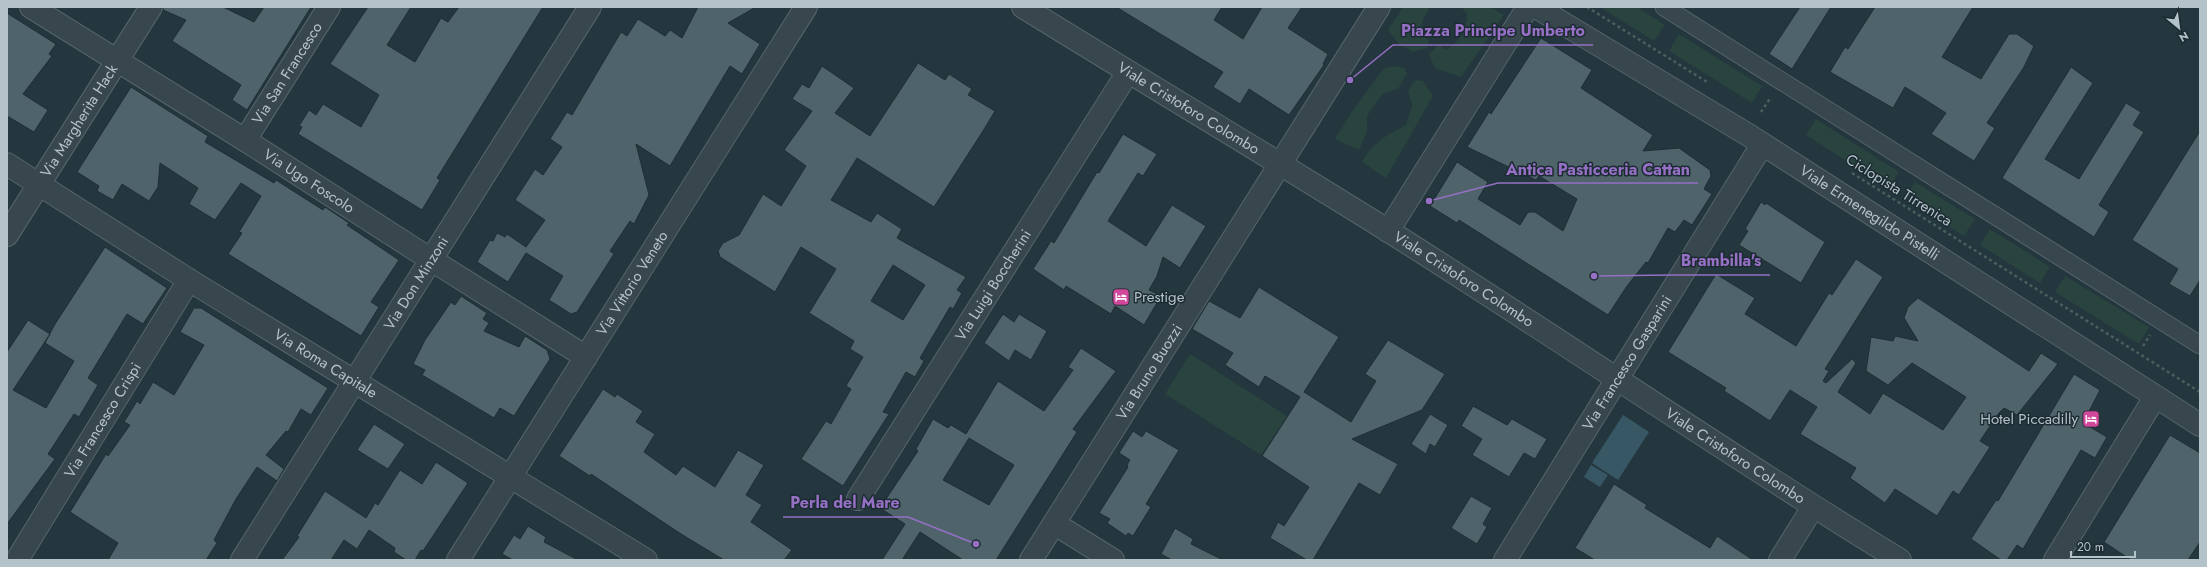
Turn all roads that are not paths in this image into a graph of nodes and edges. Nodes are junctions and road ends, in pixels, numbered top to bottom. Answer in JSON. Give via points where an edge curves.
{"nodes":[{"id":1,"x":30,"y":7,"type":"edge"},
{"id":2,"x":151,"y":7,"type":"edge"},
{"id":3,"x":329,"y":7,"type":"edge"},
{"id":4,"x":590,"y":7,"type":"edge"},
{"id":5,"x":806,"y":7,"type":"edge"},
{"id":6,"x":1023,"y":7,"type":"edge"},
{"id":7,"x":1379,"y":7,"type":"edge"},
{"id":8,"x":1528,"y":7,"type":"edge"},
{"id":9,"x":1536,"y":7,"type":"edge"},
{"id":10,"x":1664,"y":7,"type":"edge"},
{"id":11,"x":117,"y":61,"type":"junction"},
{"id":12,"x":1128,"y":72,"type":"junction"},
{"id":13,"x":245,"y":140,"type":"junction"},
{"id":14,"x":1762,"y":145,"type":"junction"},
{"id":15,"x":7,"y":164,"type":"edge"},
{"id":16,"x":1280,"y":165,"type":"junction"},
{"id":17,"x":39,"y":184,"type":"junction"},
{"id":18,"x":1388,"y":231,"type":"junction"},
{"id":19,"x":7,"y":235,"type":"edge"},
{"id":20,"x":430,"y":259,"type":"junction"},
{"id":21,"x":189,"y":280,"type":"junction"},
{"id":22,"x":2200,"y":345,"type":"edge"},
{"id":23,"x":586,"y":357,"type":"junction"},
{"id":24,"x":1618,"y":378,"type":"junction"},
{"id":25,"x":354,"y":382,"type":"junction"},
{"id":26,"x":2155,"y":397,"type":"junction"},
{"id":27,"x":2200,"y":425,"type":"edge"},
{"id":28,"x":511,"y":476,"type":"junction"},
{"id":29,"x":858,"y":498,"type":"dead end"},
{"id":30,"x":1813,"y":507,"type":"junction"},
{"id":31,"x":1054,"y":524,"type":"junction"},
{"id":32,"x":17,"y":560,"type":"edge"},
{"id":33,"x":242,"y":560,"type":"edge"},
{"id":34,"x":458,"y":560,"type":"edge"},
{"id":35,"x":646,"y":560,"type":"edge"},
{"id":36,"x":1031,"y":560,"type":"edge"},
{"id":37,"x":1113,"y":560,"type":"edge"},
{"id":38,"x":1505,"y":560,"type":"edge"},
{"id":39,"x":1780,"y":560,"type":"edge"},
{"id":40,"x":1900,"y":560,"type":"edge"},
{"id":41,"x":2056,"y":560,"type":"edge"}],
"edges":[{"from":1,"to":11,"type":"street","name":"Via Ugo Foscolo"},
{"from":2,"to":11,"type":"street","name":"Via Margherita Hack"},
{"from":3,"to":13,"type":"street","name":"Via San Francesco"},
{"from":4,"to":20,"type":"street","name":"Via Don Minzoni"},
{"from":5,"to":23,"type":"street","name":"Via Vittorio Veneto"},
{"from":6,"to":12,"type":"street","name":"Viale Cristoforo Colombo"},
{"from":7,"to":16,"type":"street","name":"Via Bruno Buozzi"},
{"from":8,"to":18,"type":"street"},
{"from":9,"to":14,"type":"street","name":"Viale Ermenegildo Pistelli"},
{"from":10,"to":22,"type":"street"},
{"from":11,"to":13,"type":"street","name":"Via Ugo Foscolo"},
{"from":11,"to":17,"type":"street","name":"Via Margherita Hack"},
{"from":12,"to":16,"type":"street","name":"Viale Cristoforo Colombo"},
{"from":12,"to":29,"type":"street","name":"Via Luigi Boccherini"},
{"from":13,"to":20,"type":"street","name":"Via Ugo Foscolo"},
{"from":14,"to":24,"type":"street","name":"Via Francesco Gasparini"},
{"from":14,"to":26,"type":"street","name":"Viale Ermenegildo Pistelli"},
{"from":15,"to":17,"type":"street","name":"Via Roma Capitale"},
{"from":16,"to":18,"type":"street","name":"Viale Cristoforo Colombo"},
{"from":16,"to":31,"type":"street","name":"Via Bruno Buozzi"},
{"from":17,"to":19,"type":"street","name":"Via Margherita Hack"},
{"from":17,"to":21,"type":"street","name":"Via Roma Capitale"},
{"from":18,"to":24,"type":"street","name":"Viale Cristoforo Colombo"},
{"from":20,"to":23,"type":"street","name":"Via Ugo Foscolo"},
{"from":20,"to":25,"type":"street","name":"Via Don Minzoni"},
{"from":21,"to":25,"type":"street","name":"Via Roma Capitale"},
{"from":21,"to":32,"type":"street","name":"Via Francesco Crispi"},
{"from":23,"to":28,"type":"street","name":"Via Vittorio Veneto"},
{"from":24,"to":30,"type":"street","name":"Viale Cristoforo Colombo"},
{"from":24,"to":38,"type":"street","name":"Via Francesco Gasparini"},
{"from":25,"to":28,"type":"street","name":"Via Roma Capitale"},
{"from":25,"to":33,"type":"street","name":"Via Don Minzoni"},
{"from":26,"to":27,"type":"street","name":"Viale Ermenegildo Pistelli"},
{"from":26,"to":41,"type":"street"},
{"from":28,"to":34,"type":"street","name":"Via Vittorio Veneto"},
{"from":28,"to":35,"type":"street","name":"Via Roma Capitale"},
{"from":30,"to":39,"type":"street"},
{"from":30,"to":40,"type":"street","name":"Viale Cristoforo Colombo"},
{"from":31,"to":36,"type":"street","name":"Via Bruno Buozzi"},
{"from":31,"to":37,"type":"street"}]}
